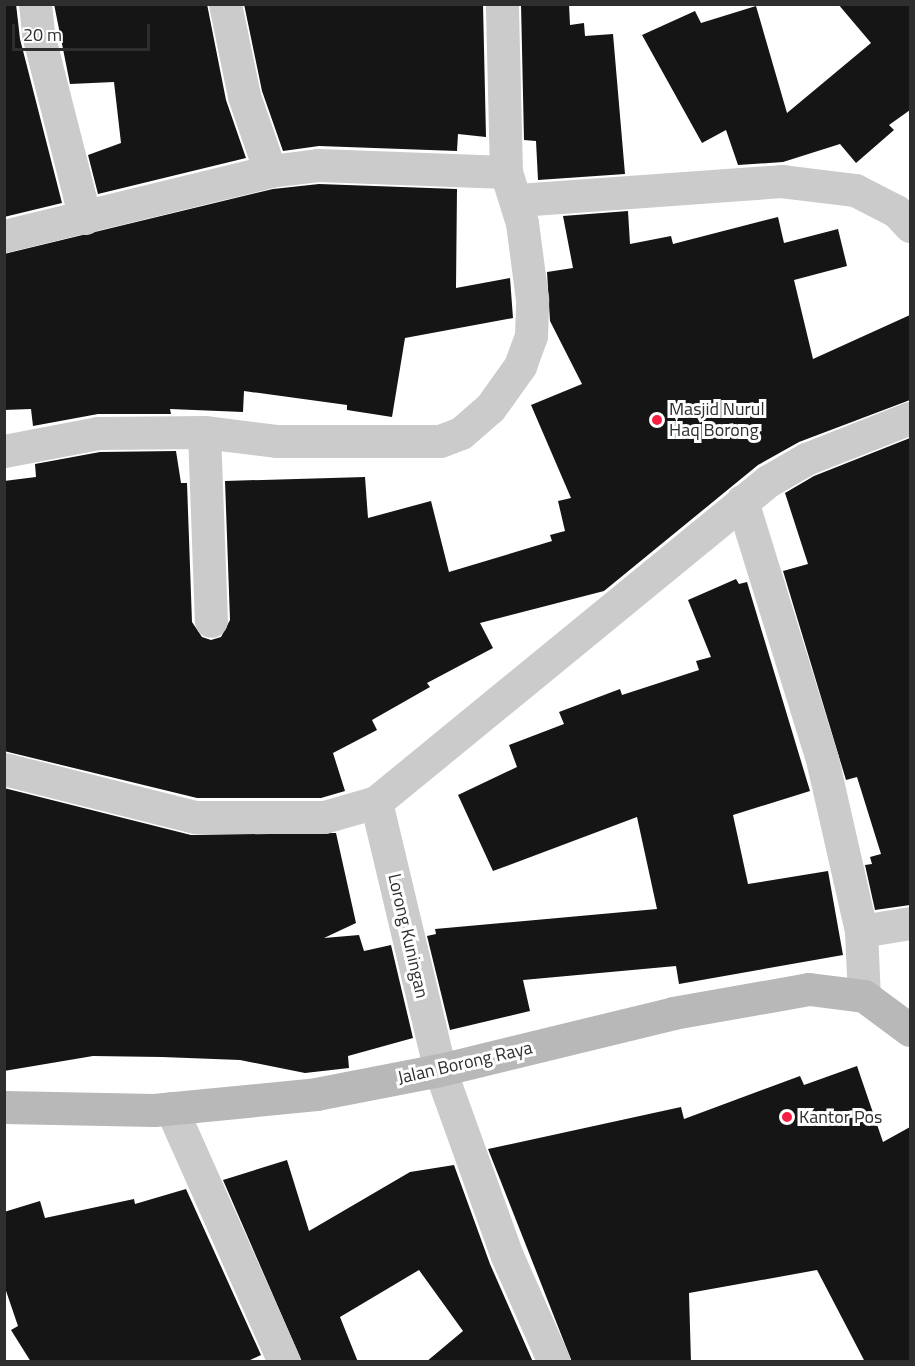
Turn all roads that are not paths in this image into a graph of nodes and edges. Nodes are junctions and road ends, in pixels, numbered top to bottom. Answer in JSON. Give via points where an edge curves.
{"nodes":[{"id":1,"x":35,"y":4,"type":"edge"},
{"id":2,"x":225,"y":4,"type":"edge"},
{"id":3,"x":502,"y":4,"type":"edge"},
{"id":4,"x":270,"y":171,"type":"junction"},
{"id":5,"x":512,"y":186,"type":"junction"},
{"id":6,"x":85,"y":218,"type":"junction"},
{"id":7,"x":910,"y":226,"type":"edge"},
{"id":8,"x":4,"y":236,"type":"edge"},
{"id":9,"x":910,"y":418,"type":"edge"},
{"id":10,"x":204,"y":432,"type":"junction"},
{"id":11,"x":4,"y":451,"type":"edge"},
{"id":12,"x":742,"y":501,"type":"junction"},
{"id":13,"x":211,"y":621,"type":"dead end"},
{"id":14,"x":4,"y":769,"type":"edge"},
{"id":15,"x":375,"y":802,"type":"junction"},
{"id":16,"x":910,"y":923,"type":"edge"},
{"id":17,"x":861,"y":931,"type":"junction"},
{"id":18,"x":864,"y":996,"type":"junction"},
{"id":19,"x":910,"y":1030,"type":"edge"},
{"id":20,"x":440,"y":1070,"type":"junction"},
{"id":21,"x":4,"y":1107,"type":"edge"},
{"id":22,"x":171,"y":1108,"type":"junction"},
{"id":23,"x":284,"y":1362,"type":"edge"},
{"id":24,"x":554,"y":1362,"type":"edge"}],
"edges":[{"from":1,"to":6,"type":"street","via":[[38,34]]},
{"from":2,"to":4,"type":"street","via":[[244,96]]},
{"from":3,"to":5,"type":"street"},
{"from":4,"to":5,"type":"street","via":[[318,165]]},
{"from":4,"to":6,"type":"street"},
{"from":5,"to":7,"type":"street","via":[[782,180],[855,190],[896,211]]},
{"from":5,"to":10,"type":"street","via":[[532,299],[531,336],[520,366],[490,408],[461,434],[440,441],[277,441]]},
{"from":6,"to":8,"type":"street"},
{"from":9,"to":12,"type":"street","via":[[806,459]]},
{"from":10,"to":11,"type":"street","via":[[98,433]]},
{"from":10,"to":13,"type":"street"},
{"from":12,"to":15,"type":"street"},
{"from":12,"to":17,"type":"street","via":[[822,759]]},
{"from":14,"to":15,"type":"street","via":[[195,817],[324,817]]},
{"from":15,"to":20,"type":"street","name":"Lorong Kuningan"},
{"from":16,"to":17,"type":"street"},
{"from":17,"to":18,"type":"street"},
{"from":18,"to":19,"type":"main road","name":"Jalan Borong Raya"},
{"from":18,"to":20,"type":"main road","name":"Jalan Borong Raya","via":[[809,989],[673,1013]]},
{"from":20,"to":22,"type":"main road","name":"Jalan Borong Raya","via":[[316,1094]]},
{"from":20,"to":24,"type":"street","name":"Lorong Kuningan","via":[[507,1256]]},
{"from":21,"to":22,"type":"main road","name":"Jalan Borong Raya"},
{"from":22,"to":23,"type":"street"}]}
